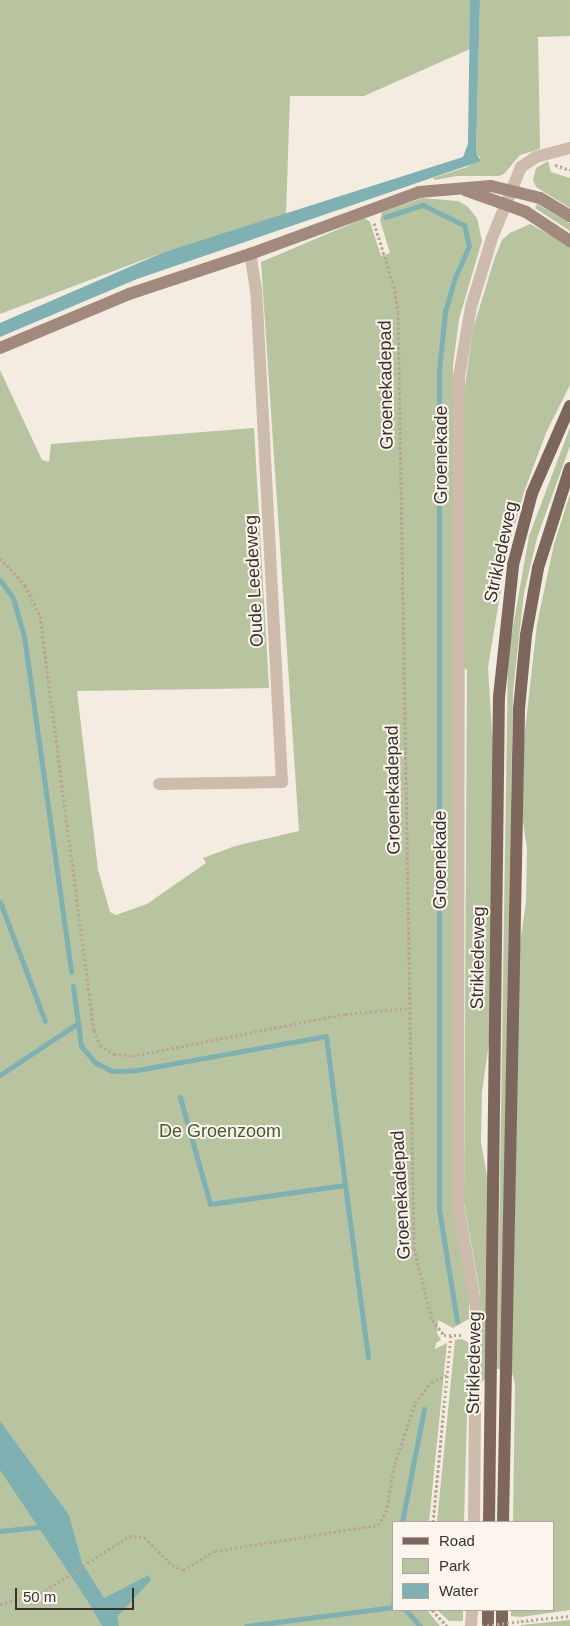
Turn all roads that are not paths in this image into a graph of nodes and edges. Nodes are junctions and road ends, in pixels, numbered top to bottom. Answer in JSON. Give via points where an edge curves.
{"nodes":[{"id":1,"x":570,"y":148,"type":"edge"},
{"id":2,"x":458,"y":188,"type":"junction"},
{"id":3,"x":511,"y":190,"type":"junction"},
{"id":4,"x":506,"y":204,"type":"junction"},
{"id":5,"x":570,"y":216,"type":"edge"},
{"id":6,"x":570,"y":241,"type":"edge"},
{"id":7,"x":250,"y":254,"type":"junction"},
{"id":8,"x":0,"y":348,"type":"edge"},
{"id":9,"x":570,"y":406,"type":"edge"},
{"id":10,"x":570,"y":468,"type":"edge"},
{"id":11,"x":159,"y":784,"type":"dead end"},
{"id":12,"x":474,"y":1521,"type":"edge"},
{"id":13,"x":489,"y":1521,"type":"edge"},
{"id":14,"x":504,"y":1521,"type":"edge"},
{"id":15,"x":472,"y":1611,"type":"edge"},
{"id":16,"x":488,"y":1611,"type":"edge"},
{"id":17,"x":502,"y":1611,"type":"edge"},
{"id":18,"x":471,"y":1626,"type":"edge"},
{"id":19,"x":488,"y":1626,"type":"edge"},
{"id":20,"x":502,"y":1626,"type":"edge"}],
"edges":[{"from":1,"to":3,"type":"street","via":[[536,157],[522,167]]},
{"from":2,"to":3,"type":"street","via":[[491,186]]},
{"from":2,"to":4,"type":"street"},
{"from":2,"to":7,"type":"street","via":[[419,192]]},
{"from":3,"to":4,"type":"street"},
{"from":3,"to":5,"type":"street","via":[[540,198]]},
{"from":4,"to":6,"type":"street","via":[[532,216]]},
{"from":4,"to":12,"type":"street","name":"Groenekade","via":[[471,307],[459,377],[458,1205],[476,1308]]},
{"from":7,"to":8,"type":"street","via":[[129,294]]},
{"from":7,"to":11,"type":"street","name":"Oude Leedeweg","via":[[256,290],[282,782]]},
{"from":9,"to":13,"type":"main road","name":"Strikledeweg","via":[[532,493],[513,564],[499,697]]},
{"from":10,"to":14,"type":"main road","name":"Strikledeweg","via":[[538,568],[526,635],[519,709]]},
{"from":15,"to":18,"type":"street"},
{"from":16,"to":19,"type":"main road"},
{"from":17,"to":20,"type":"main road"}]}
